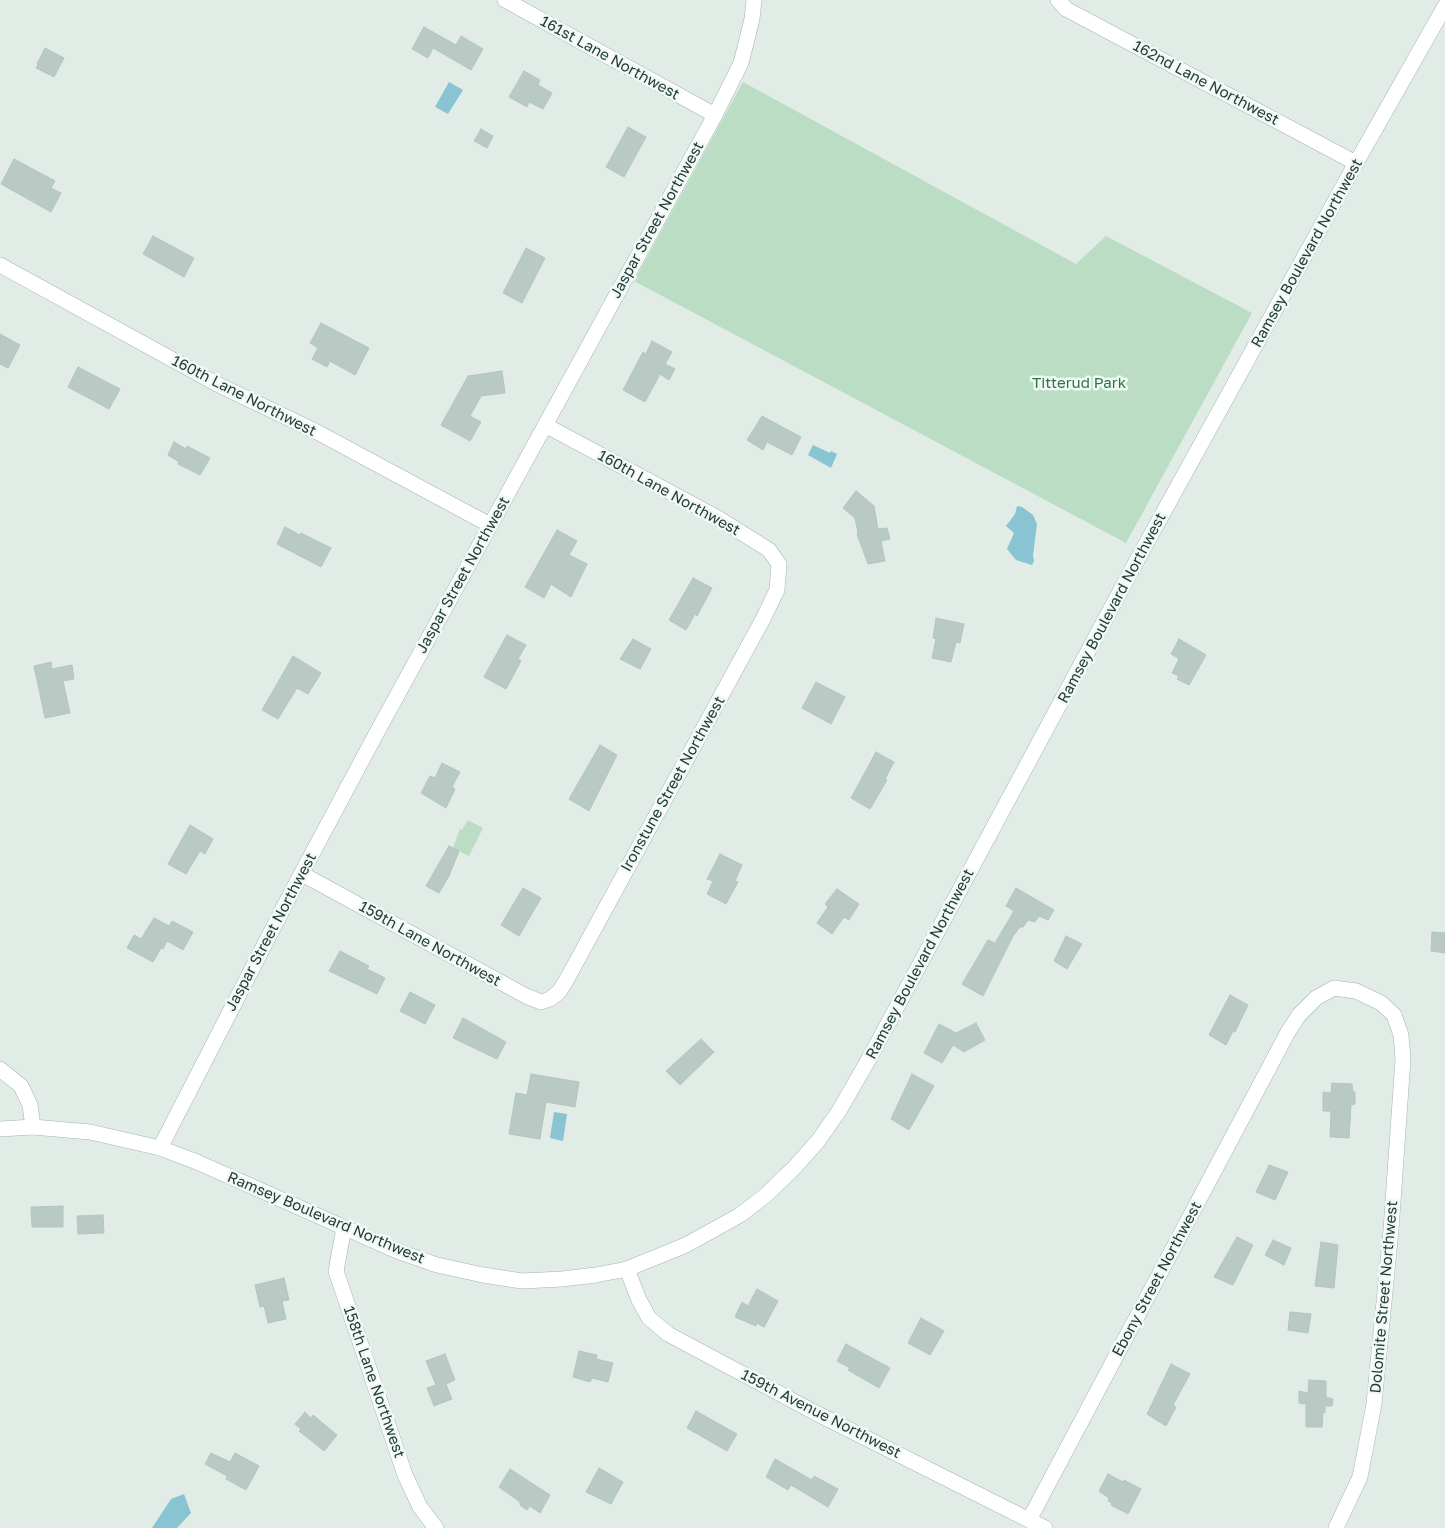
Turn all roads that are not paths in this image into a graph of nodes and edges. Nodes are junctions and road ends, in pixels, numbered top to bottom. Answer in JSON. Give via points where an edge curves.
{"nodes":[{"id":1,"x":506,"y":0,"type":"edge"},
{"id":2,"x":754,"y":0,"type":"edge"},
{"id":3,"x":1058,"y":0,"type":"edge"},
{"id":4,"x":1445,"y":6,"type":"edge"},
{"id":5,"x":715,"y":115,"type":"junction"},
{"id":6,"x":1356,"y":163,"type":"junction"},
{"id":7,"x":0,"y":266,"type":"edge"},
{"id":8,"x":545,"y":425,"type":"junction"},
{"id":9,"x":490,"y":525,"type":"junction"},
{"id":10,"x":778,"y":572,"type":"joint"},
{"id":11,"x":302,"y":874,"type":"junction"},
{"id":12,"x":559,"y":992,"type":"joint"},
{"id":13,"x":1403,"y":1059,"type":"joint"},
{"id":14,"x":0,"y":1069,"type":"edge"},
{"id":15,"x":33,"y":1127,"type":"junction"},
{"id":16,"x":0,"y":1130,"type":"edge"},
{"id":17,"x":160,"y":1148,"type":"junction"},
{"id":18,"x":344,"y":1228,"type":"junction"},
{"id":19,"x":627,"y":1269,"type":"junction"},
{"id":20,"x":1029,"y":1520,"type":"junction"},
{"id":21,"x":436,"y":1528,"type":"edge"},
{"id":22,"x":1045,"y":1528,"type":"edge"},
{"id":23,"x":1336,"y":1528,"type":"edge"}],
"edges":[{"from":1,"to":5,"type":"street","name":"161st Lane Northwest"},
{"from":2,"to":5,"type":"street","name":"Jaspar Street Northwest","via":[[741,63]]},
{"from":3,"to":6,"type":"street","name":"162nd Lane Northwest","via":[[1066,9]]},
{"from":4,"to":6,"type":"street","name":"Ramsey Boulevard Northwest"},
{"from":5,"to":8,"type":"street","name":"Jaspar Street Northwest"},
{"from":6,"to":19,"type":"street","name":"Ramsey Boulevard Northwest","via":[[839,1111],[794,1168],[740,1215],[686,1246]]},
{"from":7,"to":9,"type":"street","name":"160th Lane Northwest","via":[[217,384],[317,432]]},
{"from":8,"to":9,"type":"street","name":"Jaspar Street Northwest"},
{"from":8,"to":10,"type":"street","name":"160th Lane Northwest","via":[[718,518],[769,550],[779,564]]},
{"from":9,"to":11,"type":"street","name":"Jaspar Street Northwest"},
{"from":10,"to":12,"type":"street","name":"Ironstune Street Northwest","via":[[777,590],[763,619]]},
{"from":11,"to":12,"type":"street","name":"159th Lane Northwest","via":[[526,996],[541,1002]]},
{"from":11,"to":17,"type":"street","name":"Jaspar Street Northwest"},
{"from":13,"to":20,"type":"street","name":"Ebony Street Northwest","via":[[1401,1035],[1394,1015],[1381,1003],[1356,991],[1334,988],[1316,998],[1299,1015]]},
{"from":13,"to":23,"type":"street","name":"Dolomite Street Northwest","via":[[1374,1404],[1360,1477]]},
{"from":14,"to":15,"type":"street","via":[[21,1086],[30,1105]]},
{"from":15,"to":16,"type":"street","name":"Ramsey Boulevard Northwest"},
{"from":15,"to":17,"type":"street","name":"Ramsey Boulevard Northwest","via":[[90,1132]]},
{"from":17,"to":18,"type":"street","name":"Ramsey Boulevard Northwest"},
{"from":18,"to":19,"type":"street","name":"Ramsey Boulevard Northwest","via":[[429,1262],[522,1281],[562,1279]]},
{"from":18,"to":21,"type":"street","name":"158th Lane Northwest","via":[[336,1271],[405,1475],[420,1507]]},
{"from":19,"to":20,"type":"street","name":"159th Avenue Northwest","via":[[649,1318],[668,1334]]},
{"from":20,"to":22,"type":"street","name":"159th Avenue Northwest"}]}
